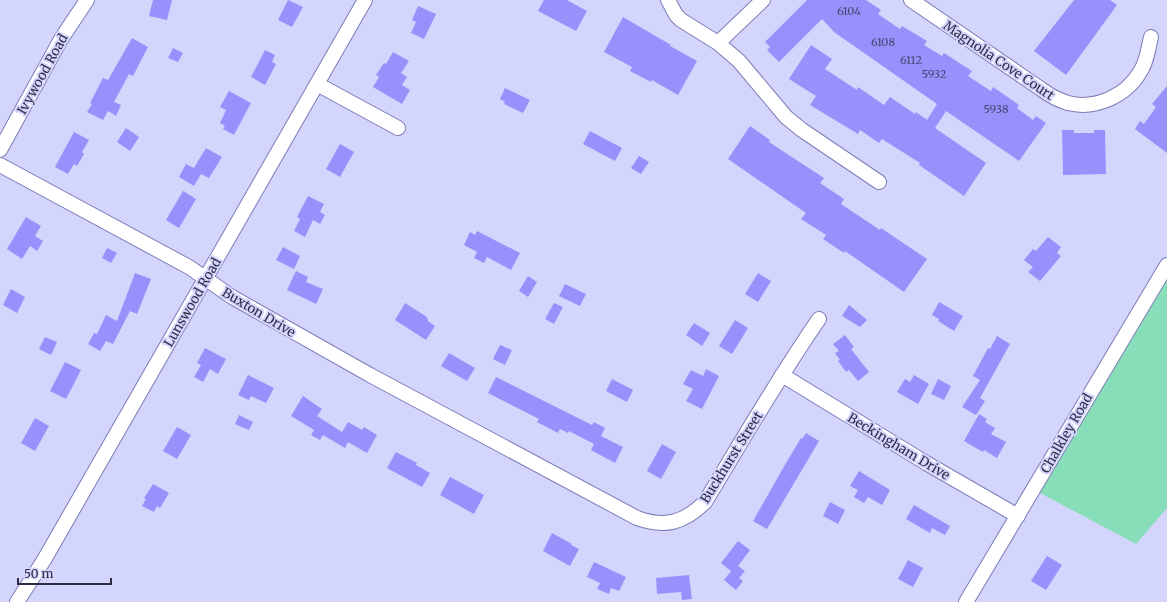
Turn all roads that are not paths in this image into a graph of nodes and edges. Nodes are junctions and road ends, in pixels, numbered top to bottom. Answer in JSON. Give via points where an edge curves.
{"nodes":[{"id":1,"x":87,"y":0,"type":"edge"},
{"id":2,"x":365,"y":0,"type":"edge"},
{"id":3,"x":668,"y":0,"type":"edge"},
{"id":4,"x":763,"y":0,"type":"edge"},
{"id":5,"x":911,"y":0,"type":"edge"},
{"id":6,"x":1151,"y":37,"type":"dead end"},
{"id":7,"x":718,"y":43,"type":"junction"},
{"id":8,"x":317,"y":84,"type":"junction"},
{"id":9,"x":398,"y":128,"type":"dead end"},
{"id":10,"x":0,"y":150,"type":"edge"},
{"id":11,"x":0,"y":165,"type":"edge"},
{"id":12,"x":879,"y":182,"type":"dead end"},
{"id":13,"x":1167,"y":265,"type":"edge"},
{"id":14,"x":206,"y":278,"type":"junction"},
{"id":15,"x":819,"y":319,"type":"dead end"},
{"id":16,"x":782,"y":375,"type":"junction"},
{"id":17,"x":520,"y":455,"type":"joint"},
{"id":18,"x":1018,"y":516,"type":"junction"},
{"id":19,"x":17,"y":602,"type":"edge"},
{"id":20,"x":966,"y":602,"type":"edge"}],
"edges":[{"from":1,"to":10,"type":"street","name":"Ivywood Road","via":[[61,39]]},
{"from":2,"to":8,"type":"street","name":"Lunswood Road"},
{"from":3,"to":7,"type":"street","via":[[681,20]]},
{"from":4,"to":7,"type":"street"},
{"from":5,"to":6,"type":"street","name":"Magnolia Cove Court","via":[[1050,96],[1070,103],[1091,104],[1104,101],[1126,89],[1146,62]]},
{"from":7,"to":12,"type":"street","via":[[739,60],[786,117]]},
{"from":8,"to":9,"type":"street"},
{"from":8,"to":14,"type":"street","name":"Lunswood Road"},
{"from":11,"to":14,"type":"street","name":"Buxton Drive"},
{"from":13,"to":18,"type":"street","name":"Chalkley Road"},
{"from":14,"to":17,"type":"street","name":"Buxton Drive","via":[[266,317]]},
{"from":14,"to":19,"type":"street","name":"Lunswood Road","via":[[44,560]]},
{"from":15,"to":16,"type":"street","name":"Buckhurst Street"},
{"from":16,"to":17,"type":"street","name":"Buckhurst Street","via":[[705,502],[686,518],[671,522],[649,522],[638,518]]},
{"from":16,"to":18,"type":"street","name":"Beckingham Drive"},
{"from":18,"to":20,"type":"street","name":"Chalkley Road"}]}
